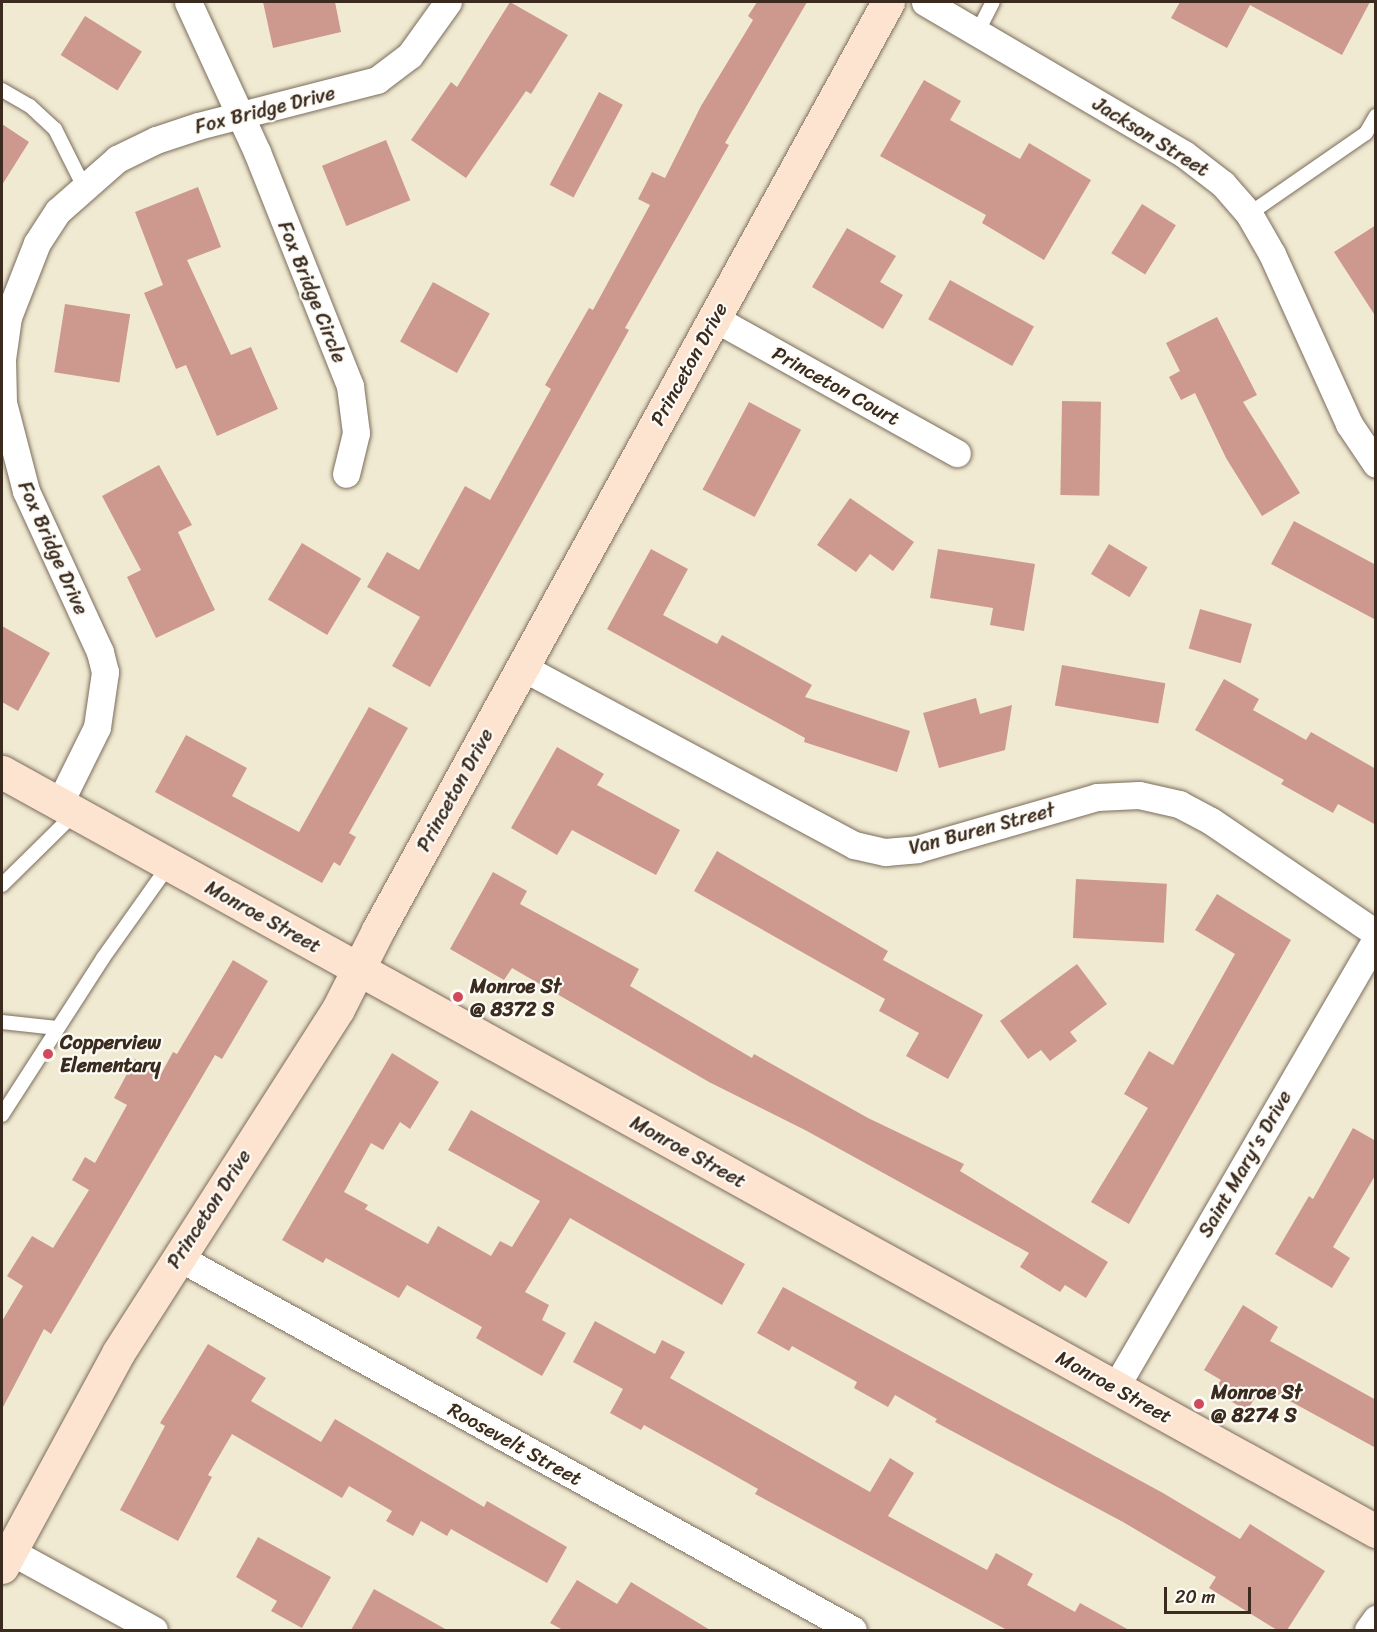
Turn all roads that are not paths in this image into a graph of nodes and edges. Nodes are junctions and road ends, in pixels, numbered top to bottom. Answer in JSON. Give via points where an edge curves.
{"nodes":[{"id":1,"x":188,"y":2,"type":"edge"},
{"id":2,"x":448,"y":2,"type":"edge"},
{"id":3,"x":888,"y":2,"type":"edge"},
{"id":4,"x":925,"y":2,"type":"edge"},
{"id":5,"x":993,"y":2,"type":"edge"},
{"id":6,"x":977,"y":33,"type":"junction"},
{"id":7,"x":2,"y":90,"type":"edge"},
{"id":8,"x":240,"y":116,"type":"junction"},
{"id":9,"x":1376,"y":116,"type":"edge"},
{"id":10,"x":83,"y":185,"type":"junction"},
{"id":11,"x":1249,"y":214,"type":"junction"},
{"id":12,"x":11,"y":273,"type":"edge"},
{"id":13,"x":714,"y":318,"type":"junction"},
{"id":14,"x":957,"y":453,"type":"dead end"},
{"id":15,"x":1376,"y":464,"type":"edge"},
{"id":16,"x":346,"y":474,"type":"dead end"},
{"id":17,"x":522,"y":667,"type":"junction"},
{"id":18,"x":2,"y":772,"type":"edge"},
{"id":19,"x":67,"y":808,"type":"junction"},
{"id":20,"x":169,"y":865,"type":"junction"},
{"id":21,"x":2,"y":885,"type":"edge"},
{"id":22,"x":1376,"y":933,"type":"edge"},
{"id":23,"x":1376,"y":939,"type":"edge"},
{"id":24,"x":358,"y":969,"type":"junction"},
{"id":25,"x":2,"y":1022,"type":"edge"},
{"id":26,"x":57,"y":1029,"type":"junction"},
{"id":27,"x":2,"y":1115,"type":"edge"},
{"id":28,"x":178,"y":1257,"type":"junction"},
{"id":29,"x":1115,"y":1388,"type":"junction"},
{"id":30,"x":1376,"y":1531,"type":"edge"},
{"id":31,"x":6,"y":1559,"type":"edge"},
{"id":32,"x":1376,"y":1619,"type":"edge"},
{"id":33,"x":154,"y":1630,"type":"edge"},
{"id":34,"x":853,"y":1630,"type":"edge"},
{"id":35,"x":1368,"y":1630,"type":"edge"}],
"edges":[{"from":1,"to":8,"type":"street","name":"Fox Bridge Circle"},
{"from":2,"to":8,"type":"street","name":"Fox Bridge Drive","via":[[410,55],[377,80]]},
{"from":3,"to":13,"type":"street","name":"Princeton Drive"},
{"from":4,"to":6,"type":"street","name":"Jackson Street"},
{"from":5,"to":6,"type":"lane"},
{"from":6,"to":11,"type":"street","name":"Jackson Street","via":[[1184,154],[1223,184]]},
{"from":7,"to":10,"type":"lane","via":[[30,106],[55,129]]},
{"from":8,"to":10,"type":"street","name":"Fox Bridge Drive","via":[[156,140],[117,159]]},
{"from":8,"to":16,"type":"street","name":"Fox Bridge Circle","via":[[350,386],[356,433]]},
{"from":9,"to":11,"type":"lane","via":[[1366,134]]},
{"from":10,"to":12,"type":"street","name":"Fox Bridge Drive"},
{"from":11,"to":15,"type":"street","name":"Jackson Street","via":[[1349,423]]},
{"from":12,"to":19,"type":"street","name":"Fox Bridge Drive","via":[[2,359],[3,403],[12,446],[26,491],[105,672],[97,727]]},
{"from":13,"to":14,"type":"street","name":"Princeton Court"},
{"from":13,"to":17,"type":"street","name":"Princeton Drive"},
{"from":17,"to":22,"type":"street","name":"Van Buren Street","via":[[854,845],[885,852],[917,849],[1097,797],[1139,795],[1179,804],[1211,821]]},
{"from":17,"to":24,"type":"street","name":"Princeton Drive"},
{"from":18,"to":19,"type":"street","name":"Monroe Street"},
{"from":19,"to":20,"type":"street","name":"Monroe Street"},
{"from":19,"to":21,"type":"lane"},
{"from":20,"to":24,"type":"street","name":"Monroe Street"},
{"from":20,"to":26,"type":"lane"},
{"from":23,"to":29,"type":"street","name":"Saint Mary's Drive"},
{"from":24,"to":28,"type":"street","name":"Princeton Drive","via":[[338,1009]]},
{"from":24,"to":29,"type":"street","name":"Monroe Street"},
{"from":25,"to":26,"type":"lane"},
{"from":26,"to":27,"type":"lane"},
{"from":28,"to":31,"type":"street","name":"Princeton Drive","via":[[92,1398]]},
{"from":28,"to":34,"type":"street","name":"Roosevelt Street"},
{"from":29,"to":30,"type":"street","name":"Monroe Street"},
{"from":31,"to":33,"type":"street"},
{"from":32,"to":35,"type":"street"}]}
